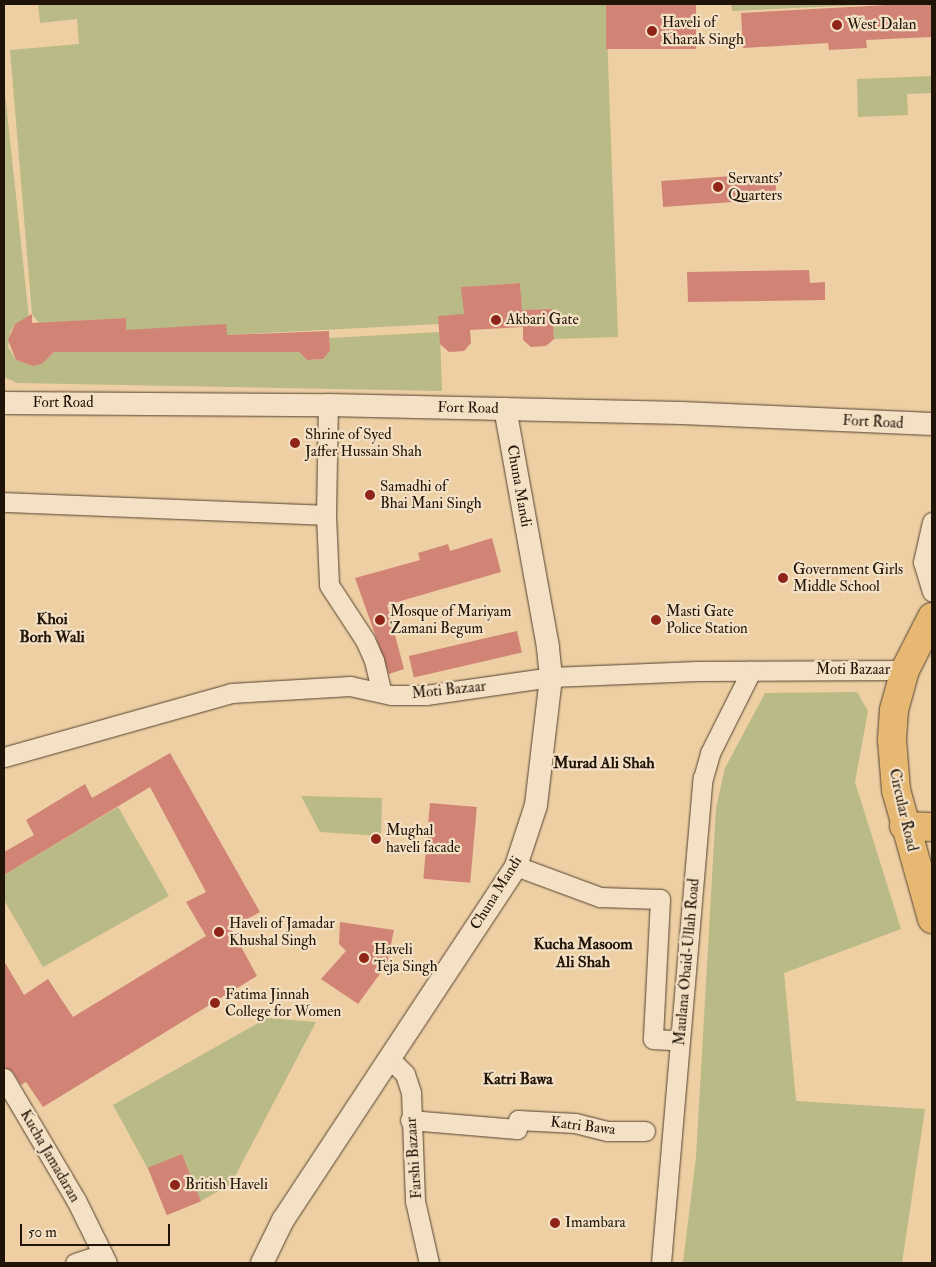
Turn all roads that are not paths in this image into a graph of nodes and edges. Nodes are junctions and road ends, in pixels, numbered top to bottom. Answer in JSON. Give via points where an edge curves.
{"nodes":[{"id":1,"x":4,"y":403,"type":"edge"},
{"id":2,"x":328,"y":405,"type":"junction"},
{"id":3,"x":505,"y":409,"type":"junction"},
{"id":4,"x":932,"y":424,"type":"edge"},
{"id":5,"x":4,"y":502,"type":"edge"},
{"id":6,"x":326,"y":515,"type":"junction"},
{"id":7,"x":932,"y":522,"type":"edge"},
{"id":8,"x":932,"y":592,"type":"edge"},
{"id":9,"x":932,"y":617,"type":"edge"},
{"id":10,"x":905,"y":670,"type":"junction"},
{"id":11,"x":751,"y":671,"type":"junction"},
{"id":12,"x":551,"y":677,"type":"junction"},
{"id":13,"x":381,"y":691,"type":"junction"},
{"id":14,"x":4,"y":757,"type":"edge"},
{"id":15,"x":904,"y":826,"type":"junction"},
{"id":16,"x":932,"y":828,"type":"edge"},
{"id":17,"x":516,"y":866,"type":"junction"},
{"id":18,"x":932,"y":919,"type":"edge"},
{"id":19,"x":675,"y":1040,"type":"dead end"},
{"id":20,"x":390,"y":1059,"type":"junction"},
{"id":21,"x":4,"y":1078,"type":"edge"},
{"id":22,"x":410,"y":1120,"type":"junction"},
{"id":23,"x":645,"y":1131,"type":"dead end"},
{"id":24,"x":105,"y":1259,"type":"edge"},
{"id":25,"x":75,"y":1263,"type":"edge"},
{"id":26,"x":262,"y":1263,"type":"edge"},
{"id":27,"x":429,"y":1263,"type":"edge"},
{"id":28,"x":661,"y":1263,"type":"edge"}],
"edges":[{"from":1,"to":2,"type":"street","name":"Fort Road"},
{"from":2,"to":3,"type":"street","name":"Fort Road"},
{"from":2,"to":6,"type":"street"},
{"from":3,"to":4,"type":"street","name":"Fort Road"},
{"from":3,"to":12,"type":"street","name":"Chuna Mandi"},
{"from":5,"to":6,"type":"street"},
{"from":6,"to":13,"type":"street","via":[[329,585],[365,640],[374,660]]},
{"from":7,"to":8,"type":"street","via":[[923,562]]},
{"from":9,"to":10,"type":"main road","name":"Circular Road"},
{"from":10,"to":11,"type":"street","name":"Moti Bazaar"},
{"from":10,"to":15,"type":"main road","name":"Circular Road","via":[[894,710],[892,740],[896,790]]},
{"from":11,"to":12,"type":"street","name":"Moti Bazaar"},
{"from":11,"to":28,"type":"street","name":"Maulana Obaid-Ullah Road","via":[[710,753],[703,778]]},
{"from":12,"to":13,"type":"street","name":"Moti Bazaar","via":[[426,695],[391,695]]},
{"from":12,"to":17,"type":"street","name":"Chuna Mandi","via":[[536,805]]},
{"from":13,"to":14,"type":"street","name":"Moti Bazaar","via":[[350,686],[218,695],[97,733]]},
{"from":15,"to":16,"type":"main road"},
{"from":15,"to":18,"type":"main road","name":"Circular Road"},
{"from":17,"to":19,"type":"street","via":[[600,897],[660,899],[653,1039]]},
{"from":17,"to":20,"type":"street","name":"Chuna Mandi"},
{"from":20,"to":22,"type":"street","name":"Farshi Bazaar","via":[[405,1074],[411,1092]]},
{"from":20,"to":26,"type":"street","name":"Chuna Mandi","via":[[283,1220]]},
{"from":21,"to":24,"type":"street","name":"Kucha Jamadaran","via":[[76,1200]]},
{"from":22,"to":23,"type":"street","name":"Katri Bawa","via":[[517,1129],[518,1120],[575,1123],[608,1132]]},
{"from":22,"to":27,"type":"street","name":"Farshi Bazaar","via":[[415,1201]]},
{"from":24,"to":25,"type":"street"}]}
